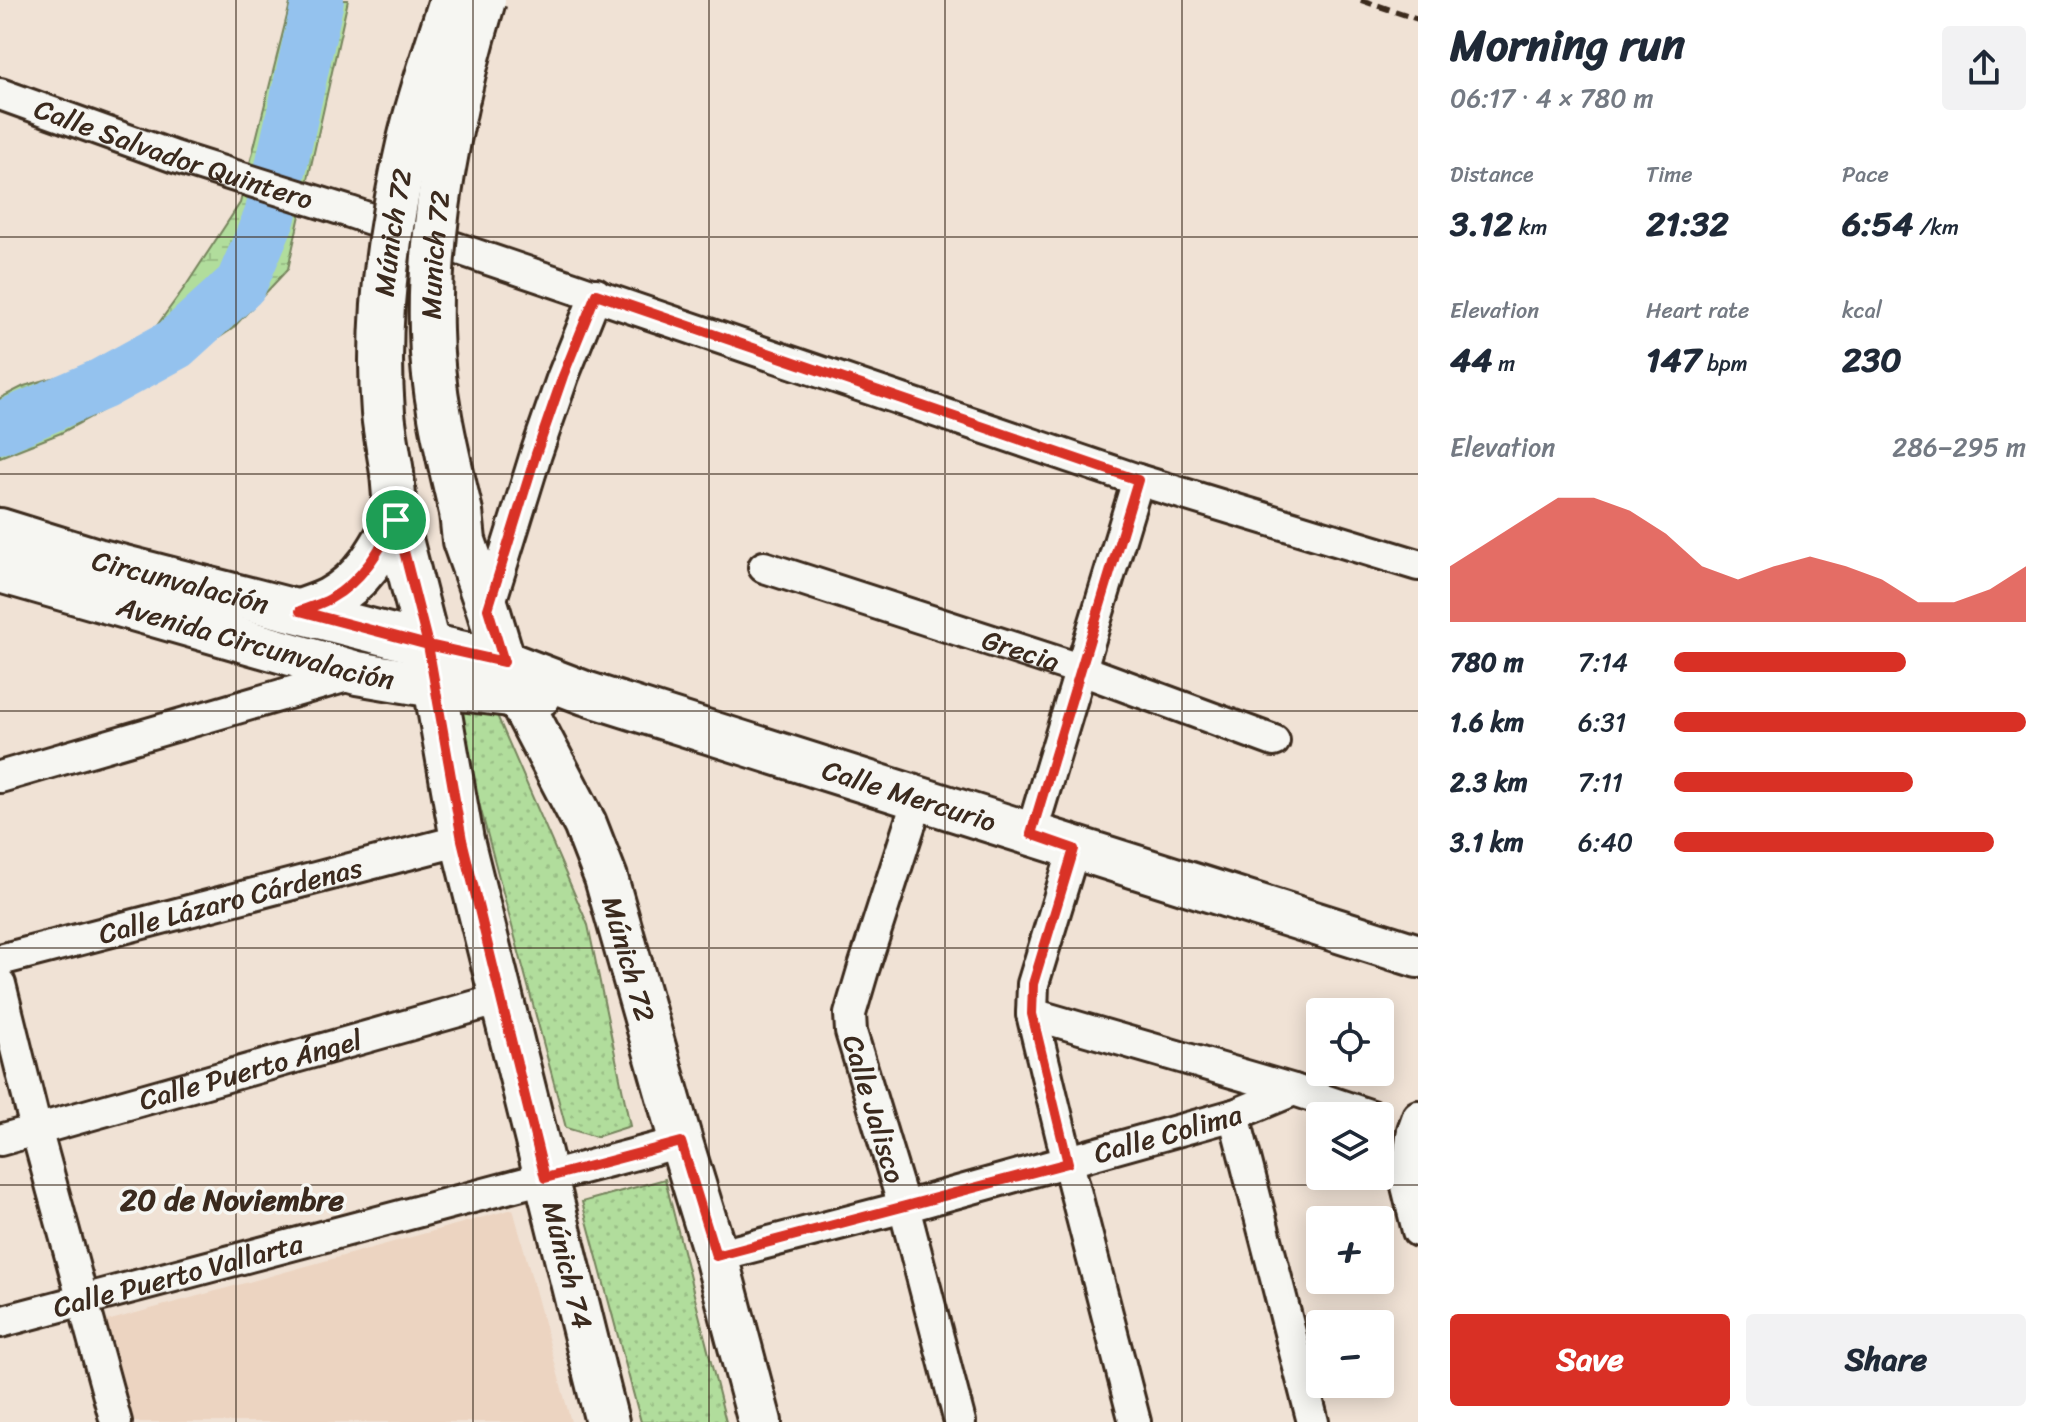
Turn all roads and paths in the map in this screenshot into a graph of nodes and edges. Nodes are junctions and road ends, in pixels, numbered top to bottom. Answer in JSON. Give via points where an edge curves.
{"nodes":[{"id":1,"x":451,"y":0,"type":"edge"},
{"id":2,"x":484,"y":0,"type":"edge"},
{"id":3,"x":0,"y":94,"type":"edge"},
{"id":4,"x":596,"y":294,"type":"junction"},
{"id":5,"x":1138,"y":480,"type":"junction"},
{"id":6,"x":461,"y":512,"type":"joint"},
{"id":7,"x":396,"y":520,"type":"junction"},
{"id":8,"x":0,"y":530,"type":"edge"},
{"id":9,"x":1418,"y":565,"type":"edge"},
{"id":10,"x":764,"y":567,"type":"dead end"},
{"id":11,"x":0,"y":571,"type":"edge"},
{"id":12,"x":488,"y":609,"type":"junction"},
{"id":13,"x":300,"y":611,"type":"junction"},
{"id":14,"x":428,"y":645,"type":"junction"},
{"id":15,"x":1079,"y":669,"type":"junction"},
{"id":16,"x":357,"y":673,"type":"junction"},
{"id":17,"x":511,"y":679,"type":"junction"},
{"id":18,"x":434,"y":686,"type":"junction"},
{"id":19,"x":1274,"y":741,"type":"dead end"},
{"id":20,"x":0,"y":777,"type":"edge"},
{"id":21,"x":918,"y":799,"type":"junction"},
{"id":22,"x":1031,"y":834,"type":"junction"},
{"id":23,"x":462,"y":840,"type":"junction"},
{"id":24,"x":1074,"y":849,"type":"junction"},
{"id":25,"x":1418,"y":956,"type":"edge"},
{"id":26,"x":0,"y":960,"type":"edge"},
{"id":27,"x":0,"y":984,"type":"edge"},
{"id":28,"x":501,"y":999,"type":"junction"},
{"id":29,"x":1032,"y":1014,"type":"junction"},
{"id":30,"x":1294,"y":1090,"type":"junction"},
{"id":31,"x":1330,"y":1102,"type":"edge"},
{"id":32,"x":1234,"y":1115,"type":"junction"},
{"id":33,"x":1394,"y":1122,"type":"edge"},
{"id":34,"x":1416,"y":1126,"type":"edge"},
{"id":35,"x":36,"y":1129,"type":"junction"},
{"id":36,"x":0,"y":1140,"type":"edge"},
{"id":37,"x":681,"y":1142,"type":"junction"},
{"id":38,"x":1068,"y":1163,"type":"junction"},
{"id":39,"x":545,"y":1178,"type":"junction"},
{"id":40,"x":904,"y":1207,"type":"junction"},
{"id":41,"x":1418,"y":1231,"type":"edge"},
{"id":42,"x":716,"y":1256,"type":"junction"},
{"id":43,"x":83,"y":1301,"type":"junction"},
{"id":44,"x":0,"y":1322,"type":"edge"},
{"id":45,"x":116,"y":1422,"type":"edge"},
{"id":46,"x":607,"y":1422,"type":"edge"},
{"id":47,"x":760,"y":1422,"type":"edge"},
{"id":48,"x":960,"y":1422,"type":"edge"},
{"id":49,"x":1135,"y":1422,"type":"edge"},
{"id":50,"x":1313,"y":1422,"type":"edge"}],
"edges":[{"from":1,"to":7,"type":"main road","name":"Múnich 72","bridge":true,"via":[[409,139],[387,254],[383,412]]},
{"from":2,"to":6,"type":"main road","name":"Munich 72","bridge":true,"via":[[446,158],[433,260],[435,387]]},
{"from":3,"to":4,"type":"street","name":"Calle Salvador Quintero","via":[[175,157]]},
{"from":4,"to":5,"type":"street","name":"Calle Salvador Quintero"},
{"from":4,"to":12,"type":"street","via":[[549,415]]},
{"from":5,"to":9,"type":"street","name":"Calle Salvador Quintero"},
{"from":5,"to":15,"type":"street"},
{"from":6,"to":12,"type":"main road","name":"Múnich 72","via":[[464,541]]},
{"from":7,"to":13,"type":"main road","via":[[359,579],[329,600]]},
{"from":7,"to":14,"type":"main road"},
{"from":8,"to":13,"type":"main road","name":"Circunvalación"},
{"from":10,"to":15,"type":"street","name":"Grecia"},
{"from":11,"to":16,"type":"main road","name":"Avenida Circunvalación"},
{"from":12,"to":17,"type":"main road","name":"Múnich 72"},
{"from":13,"to":14,"type":"main road","name":"Circunvalación"},
{"from":14,"to":17,"type":"main road","name":"Circunvalación"},
{"from":14,"to":18,"type":"main road","name":"Múnich 74"},
{"from":15,"to":19,"type":"street","name":"Grecia"},
{"from":15,"to":22,"type":"street"},
{"from":16,"to":18,"type":"main road","name":"Avenida Circunvalación"},
{"from":16,"to":20,"type":"street"},
{"from":17,"to":18,"type":"main road","name":"Avenida Circunvalación"},
{"from":17,"to":21,"type":"main road","name":"Calle Mercurio","via":[[585,693]]},
{"from":17,"to":37,"type":"main road","name":"Múnich 72","via":[[585,824],[606,878]]},
{"from":18,"to":23,"type":"main road","name":"Múnich 74"},
{"from":21,"to":22,"type":"main road","name":"Calle Mercurio"},
{"from":21,"to":40,"type":"street","name":"Calle Jalisco","via":[[850,1014]]},
{"from":22,"to":24,"type":"main road","name":"Calle Mercurio"},
{"from":23,"to":26,"type":"street","name":"Calle Lázaro Cárdenas"},
{"from":23,"to":28,"type":"main road","name":"Múnich 74"},
{"from":24,"to":25,"type":"main road","name":"Calle Mercurio"},
{"from":24,"to":29,"type":"street","via":[[1033,984]]},
{"from":27,"to":35,"type":"street"},
{"from":28,"to":35,"type":"street","name":"Calle Puerto Ángel"},
{"from":28,"to":39,"type":"main road","name":"Múnich 74"},
{"from":29,"to":30,"type":"street"},
{"from":29,"to":38,"type":"street"},
{"from":30,"to":31,"type":"street"},
{"from":30,"to":32,"type":"street","name":"Calle Colima"},
{"from":32,"to":38,"type":"street","name":"Calle Colima"},
{"from":32,"to":50,"type":"street"},
{"from":33,"to":34,"type":"street"},
{"from":34,"to":41,"type":"street","via":[[1406,1182]]},
{"from":35,"to":36,"type":"street","name":"Calle Puerto Ángel"},
{"from":35,"to":43,"type":"street"},
{"from":37,"to":39,"type":"street","name":"Calle Puerto Vallarta"},
{"from":37,"to":42,"type":"main road","name":"Múnich 72"},
{"from":38,"to":40,"type":"street","name":"Calle Colima"},
{"from":38,"to":49,"type":"street"},
{"from":39,"to":43,"type":"street","name":"Calle Puerto Vallarta"},
{"from":39,"to":46,"type":"main road","name":"Múnich 74"},
{"from":40,"to":42,"type":"street","name":"Calle Colima"},
{"from":40,"to":48,"type":"street","name":"Calle Jalisco"},
{"from":42,"to":47,"type":"main road","name":"Múnich 72"},
{"from":43,"to":44,"type":"street","name":"Calle Puerto Vallarta"},
{"from":43,"to":45,"type":"street"}]}
